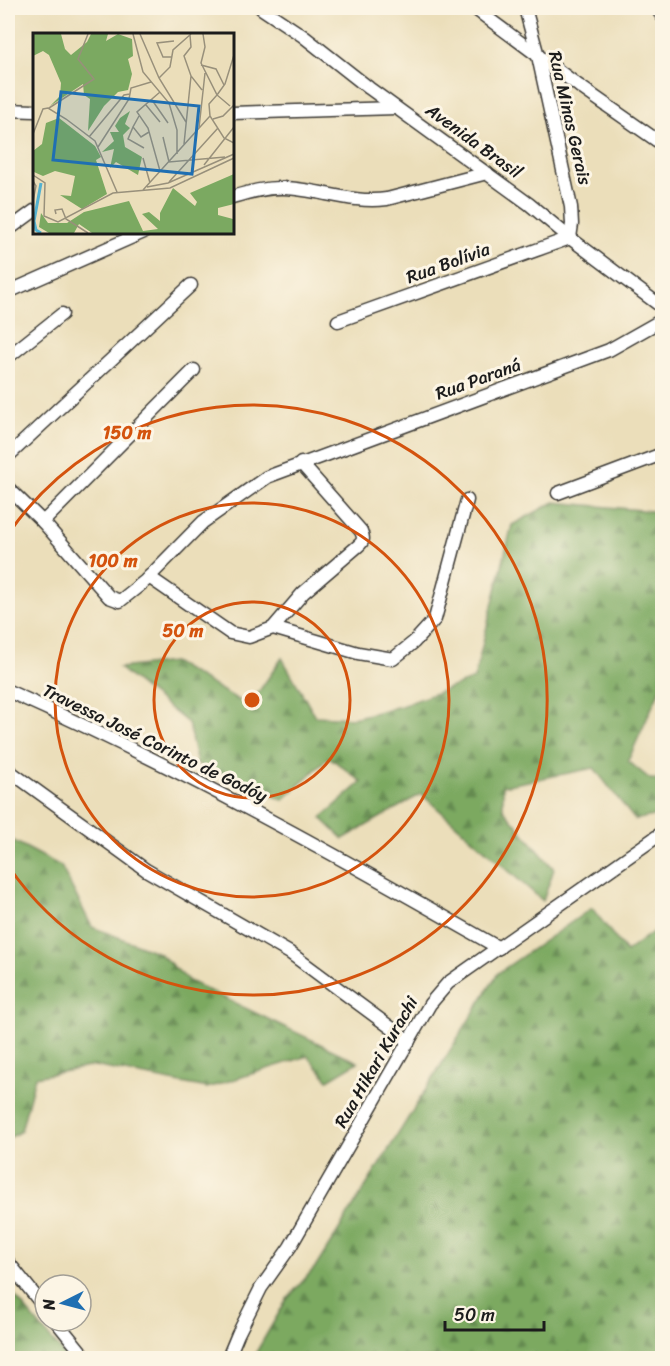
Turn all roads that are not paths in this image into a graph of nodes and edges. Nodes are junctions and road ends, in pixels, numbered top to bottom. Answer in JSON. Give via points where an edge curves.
{"nodes":[{"id":1,"x":261,"y":8,"type":"edge"},
{"id":2,"x":474,"y":8,"type":"edge"},
{"id":3,"x":525,"y":8,"type":"edge"},
{"id":4,"x":657,"y":8,"type":"edge"},
{"id":5,"x":663,"y":16,"type":"edge"},
{"id":6,"x":538,"y":56,"type":"junction"},
{"id":7,"x":396,"y":108,"type":"junction"},
{"id":8,"x":8,"y":110,"type":"edge"},
{"id":9,"x":33,"y":111,"type":"edge"},
{"id":10,"x":234,"y":113,"type":"edge"},
{"id":11,"x":663,"y":144,"type":"edge"},
{"id":12,"x":488,"y":173,"type":"junction"},
{"id":13,"x":234,"y":196,"type":"edge"},
{"id":14,"x":33,"y":212,"type":"edge"},
{"id":15,"x":8,"y":230,"type":"edge"},
{"id":16,"x":139,"y":234,"type":"edge"},
{"id":17,"x":570,"y":238,"type":"junction"},
{"id":18,"x":191,"y":285,"type":"dead end"},
{"id":19,"x":8,"y":292,"type":"edge"},
{"id":20,"x":663,"y":307,"type":"edge"},
{"id":21,"x":62,"y":314,"type":"dead end"},
{"id":22,"x":663,"y":320,"type":"edge"},
{"id":23,"x":338,"y":321,"type":"dead end"},
{"id":24,"x":8,"y":357,"type":"edge"},
{"id":25,"x":194,"y":370,"type":"dead end"},
{"id":26,"x":663,"y":454,"type":"edge"},
{"id":27,"x":8,"y":456,"type":"edge"},
{"id":28,"x":301,"y":463,"type":"junction"},
{"id":29,"x":8,"y":488,"type":"edge"},
{"id":30,"x":558,"y":493,"type":"dead end"},
{"id":31,"x":467,"y":500,"type":"dead end"},
{"id":32,"x":43,"y":522,"type":"junction"},
{"id":33,"x":150,"y":577,"type":"junction"},
{"id":34,"x":273,"y":628,"type":"junction"},
{"id":35,"x":8,"y":691,"type":"edge"},
{"id":36,"x":8,"y":770,"type":"edge"},
{"id":37,"x":663,"y":833,"type":"edge"},
{"id":38,"x":499,"y":948,"type":"junction"},
{"id":39,"x":409,"y":1041,"type":"junction"},
{"id":40,"x":8,"y":1262,"type":"edge"},
{"id":41,"x":33,"y":1293,"type":"edge"},
{"id":42,"x":65,"y":1333,"type":"edge"},
{"id":43,"x":86,"y":1359,"type":"edge"},
{"id":44,"x":228,"y":1359,"type":"edge"}],
"edges":[{"from":1,"to":7,"type":"street","name":"Avenida Brasil"},
{"from":2,"to":6,"type":"street"},
{"from":3,"to":6,"type":"street","name":"Rua Minas Gerais"},
{"from":4,"to":5,"type":"street"},
{"from":6,"to":11,"type":"street"},
{"from":6,"to":17,"type":"street","name":"Rua Minas Gerais","via":[[571,207]]},
{"from":7,"to":10,"type":"street"},
{"from":7,"to":12,"type":"street","name":"Avenida Brasil"},
{"from":8,"to":9,"type":"street"},
{"from":12,"to":13,"type":"street","via":[[371,202],[283,187]]},
{"from":12,"to":17,"type":"street","name":"Avenida Brasil"},
{"from":14,"to":15,"type":"street"},
{"from":16,"to":19,"type":"street"},
{"from":17,"to":20,"type":"street","name":"Avenida Brasil"},
{"from":17,"to":23,"type":"street","name":"Rua Bolívia"},
{"from":18,"to":27,"type":"street"},
{"from":21,"to":24,"type":"street"},
{"from":22,"to":28,"type":"street","name":"Rua Paraná","via":[[609,350]]},
{"from":25,"to":32,"type":"street"},
{"from":26,"to":30,"type":"street"},
{"from":28,"to":33,"type":"street","name":"Rua Paraná","via":[[267,477],[226,504]]},
{"from":28,"to":34,"type":"street","via":[[364,537],[363,542],[303,593]]},
{"from":29,"to":32,"type":"street","name":"Rua Paraná"},
{"from":31,"to":34,"type":"street","via":[[435,619],[393,659]]},
{"from":32,"to":33,"type":"street","name":"Rua Paraná","via":[[109,597],[126,598]]},
{"from":33,"to":34,"type":"street","via":[[230,633],[249,637]]},
{"from":35,"to":38,"type":"street","name":"Travessa José Corinto de Godóy","via":[[156,760]]},
{"from":36,"to":39,"type":"street","via":[[146,870],[290,953]]},
{"from":37,"to":38,"type":"street","name":"Rua Hikari Kurachi"},
{"from":38,"to":39,"type":"street","name":"Rua Hikari Kurachi","via":[[448,983],[430,1004]]},
{"from":39,"to":44,"type":"street","name":"Rua Hikari Kurachi","via":[[290,1247],[261,1288]]},
{"from":40,"to":41,"type":"street"},
{"from":42,"to":43,"type":"street"}]}
